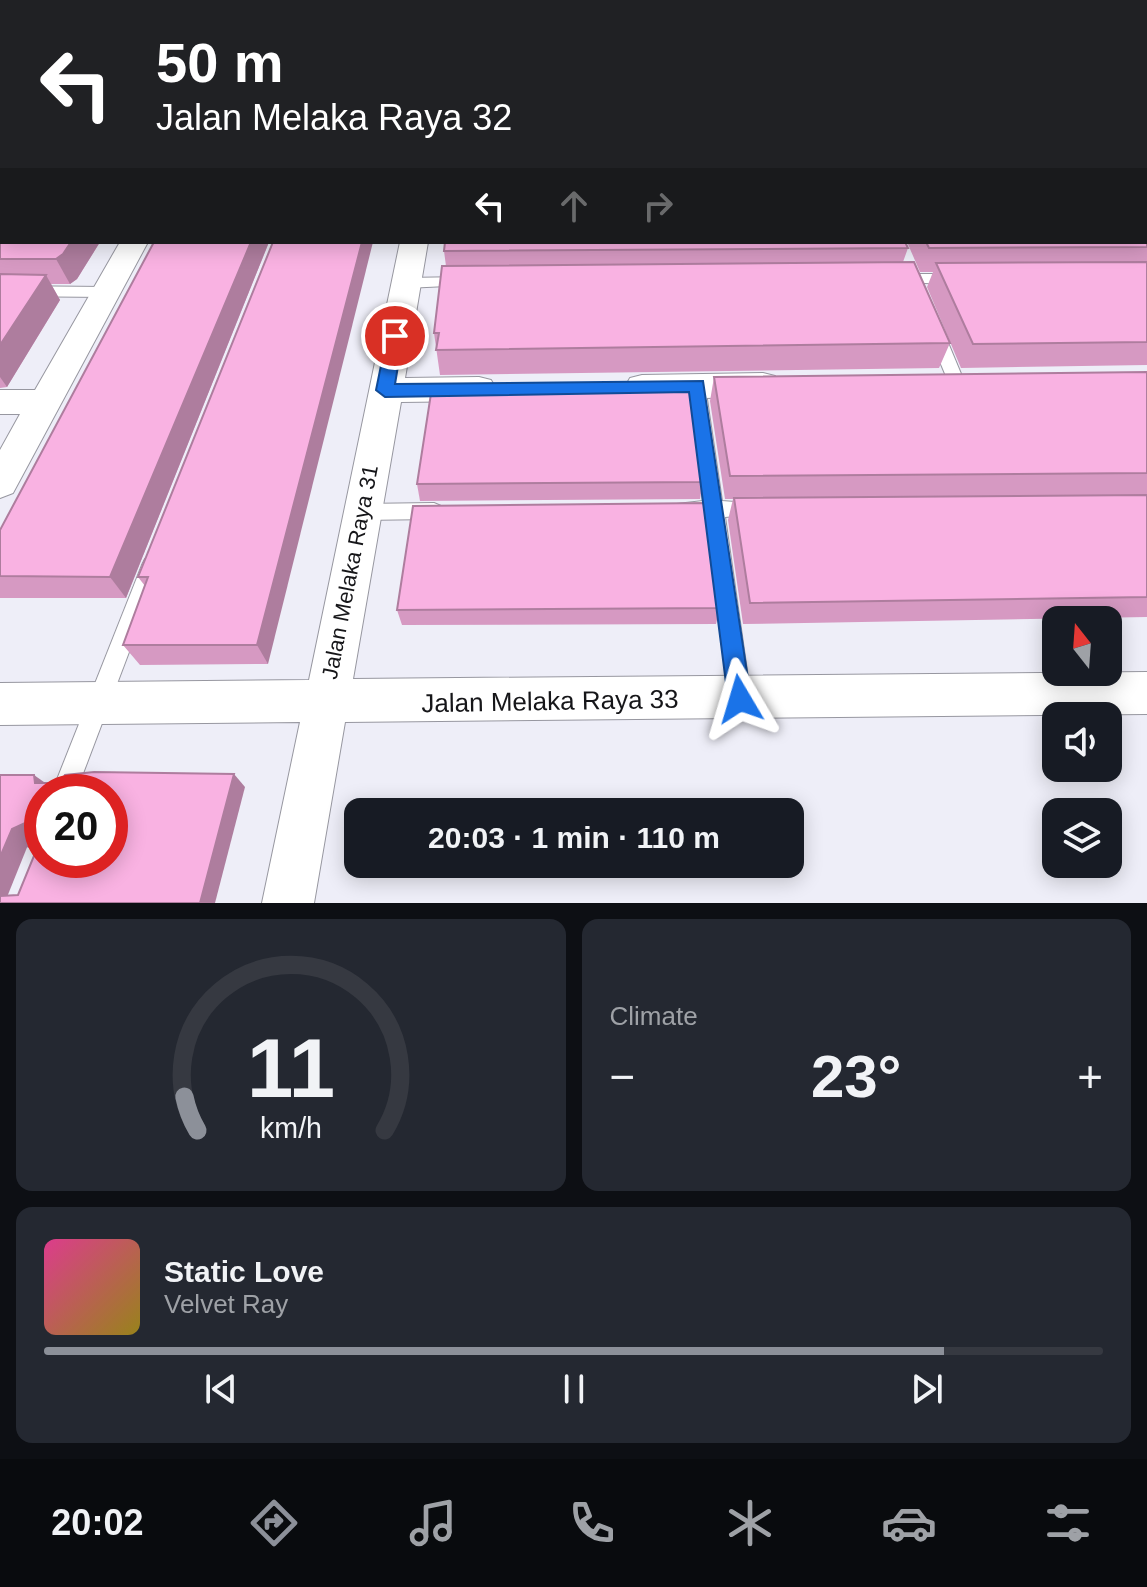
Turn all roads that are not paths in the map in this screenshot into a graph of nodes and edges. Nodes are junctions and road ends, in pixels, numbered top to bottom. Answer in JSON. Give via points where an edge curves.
{"nodes":[{"id":1,"x":133,"y":244,"type":"edge"},
{"id":2,"x":414,"y":244,"type":"edge"},
{"id":3,"x":882,"y":279,"type":"edge"},
{"id":4,"x":976,"y":279,"type":"edge"},
{"id":5,"x":485,"y":282,"type":"edge"},
{"id":6,"x":406,"y":283,"type":"junction"},
{"id":7,"x":0,"y":291,"type":"edge"},
{"id":8,"x":106,"y":292,"type":"junction"},
{"id":9,"x":932,"y":323,"type":"edge"},
{"id":10,"x":956,"y":381,"type":"edge"},
{"id":11,"x":788,"y":384,"type":"edge"},
{"id":12,"x":697,"y":386,"type":"junction"},
{"id":13,"x":603,"y":387,"type":"edge"},
{"id":14,"x":510,"y":389,"type":"edge"},
{"id":15,"x":385,"y":390,"type":"junction"},
{"id":16,"x":0,"y":402,"type":"edge"},
{"id":17,"x":44,"y":402,"type":"junction"},
{"id":18,"x":0,"y":483,"type":"edge"},
{"id":19,"x":669,"y":509,"type":"edge"},
{"id":20,"x":716,"y":509,"type":"junction"},
{"id":21,"x":780,"y":509,"type":"edge"},
{"id":22,"x":454,"y":511,"type":"edge"},
{"id":23,"x":361,"y":512,"type":"junction"},
{"id":24,"x":160,"y":546,"type":"edge"},
{"id":25,"x":1147,"y":693,"type":"edge"},
{"id":26,"x":740,"y":699,"type":"junction"},
{"id":27,"x":325,"y":703,"type":"junction"},
{"id":28,"x":0,"y":704,"type":"edge"},
{"id":29,"x":98,"y":705,"type":"junction"},
{"id":30,"x":71,"y":774,"type":"edge"},
{"id":31,"x":288,"y":903,"type":"edge"}],
"edges":[{"from":1,"to":8,"type":"street"},
{"from":2,"to":6,"type":"street","name":"Jalan Melaka Raya 31"},
{"from":3,"to":4,"type":"lane"},
{"from":5,"to":6,"type":"lane"},
{"from":6,"to":15,"type":"street","name":"Jalan Melaka Raya 31"},
{"from":7,"to":8,"type":"lane"},
{"from":8,"to":17,"type":"street"},
{"from":9,"to":10,"type":"lane"},
{"from":11,"to":12,"type":"street"},
{"from":12,"to":13,"type":"street"},
{"from":12,"to":20,"type":"lane"},
{"from":14,"to":15,"type":"street"},
{"from":15,"to":23,"type":"street","name":"Jalan Melaka Raya 31"},
{"from":16,"to":17,"type":"street"},
{"from":17,"to":18,"type":"street"},
{"from":19,"to":20,"type":"lane"},
{"from":20,"to":21,"type":"lane"},
{"from":20,"to":26,"type":"lane"},
{"from":22,"to":23,"type":"lane"},
{"from":23,"to":27,"type":"street","name":"Jalan Melaka Raya 31"},
{"from":24,"to":29,"type":"lane"},
{"from":25,"to":26,"type":"street","name":"Jalan Melaka Raya 33"},
{"from":26,"to":27,"type":"street","name":"Jalan Melaka Raya 33"},
{"from":27,"to":29,"type":"street","name":"Jalan Melaka Raya 33"},
{"from":27,"to":31,"type":"street","name":"Jalan Melaka Raya 31"},
{"from":28,"to":29,"type":"street","name":"Jalan Melaka Raya 33"},
{"from":29,"to":30,"type":"lane"}]}
